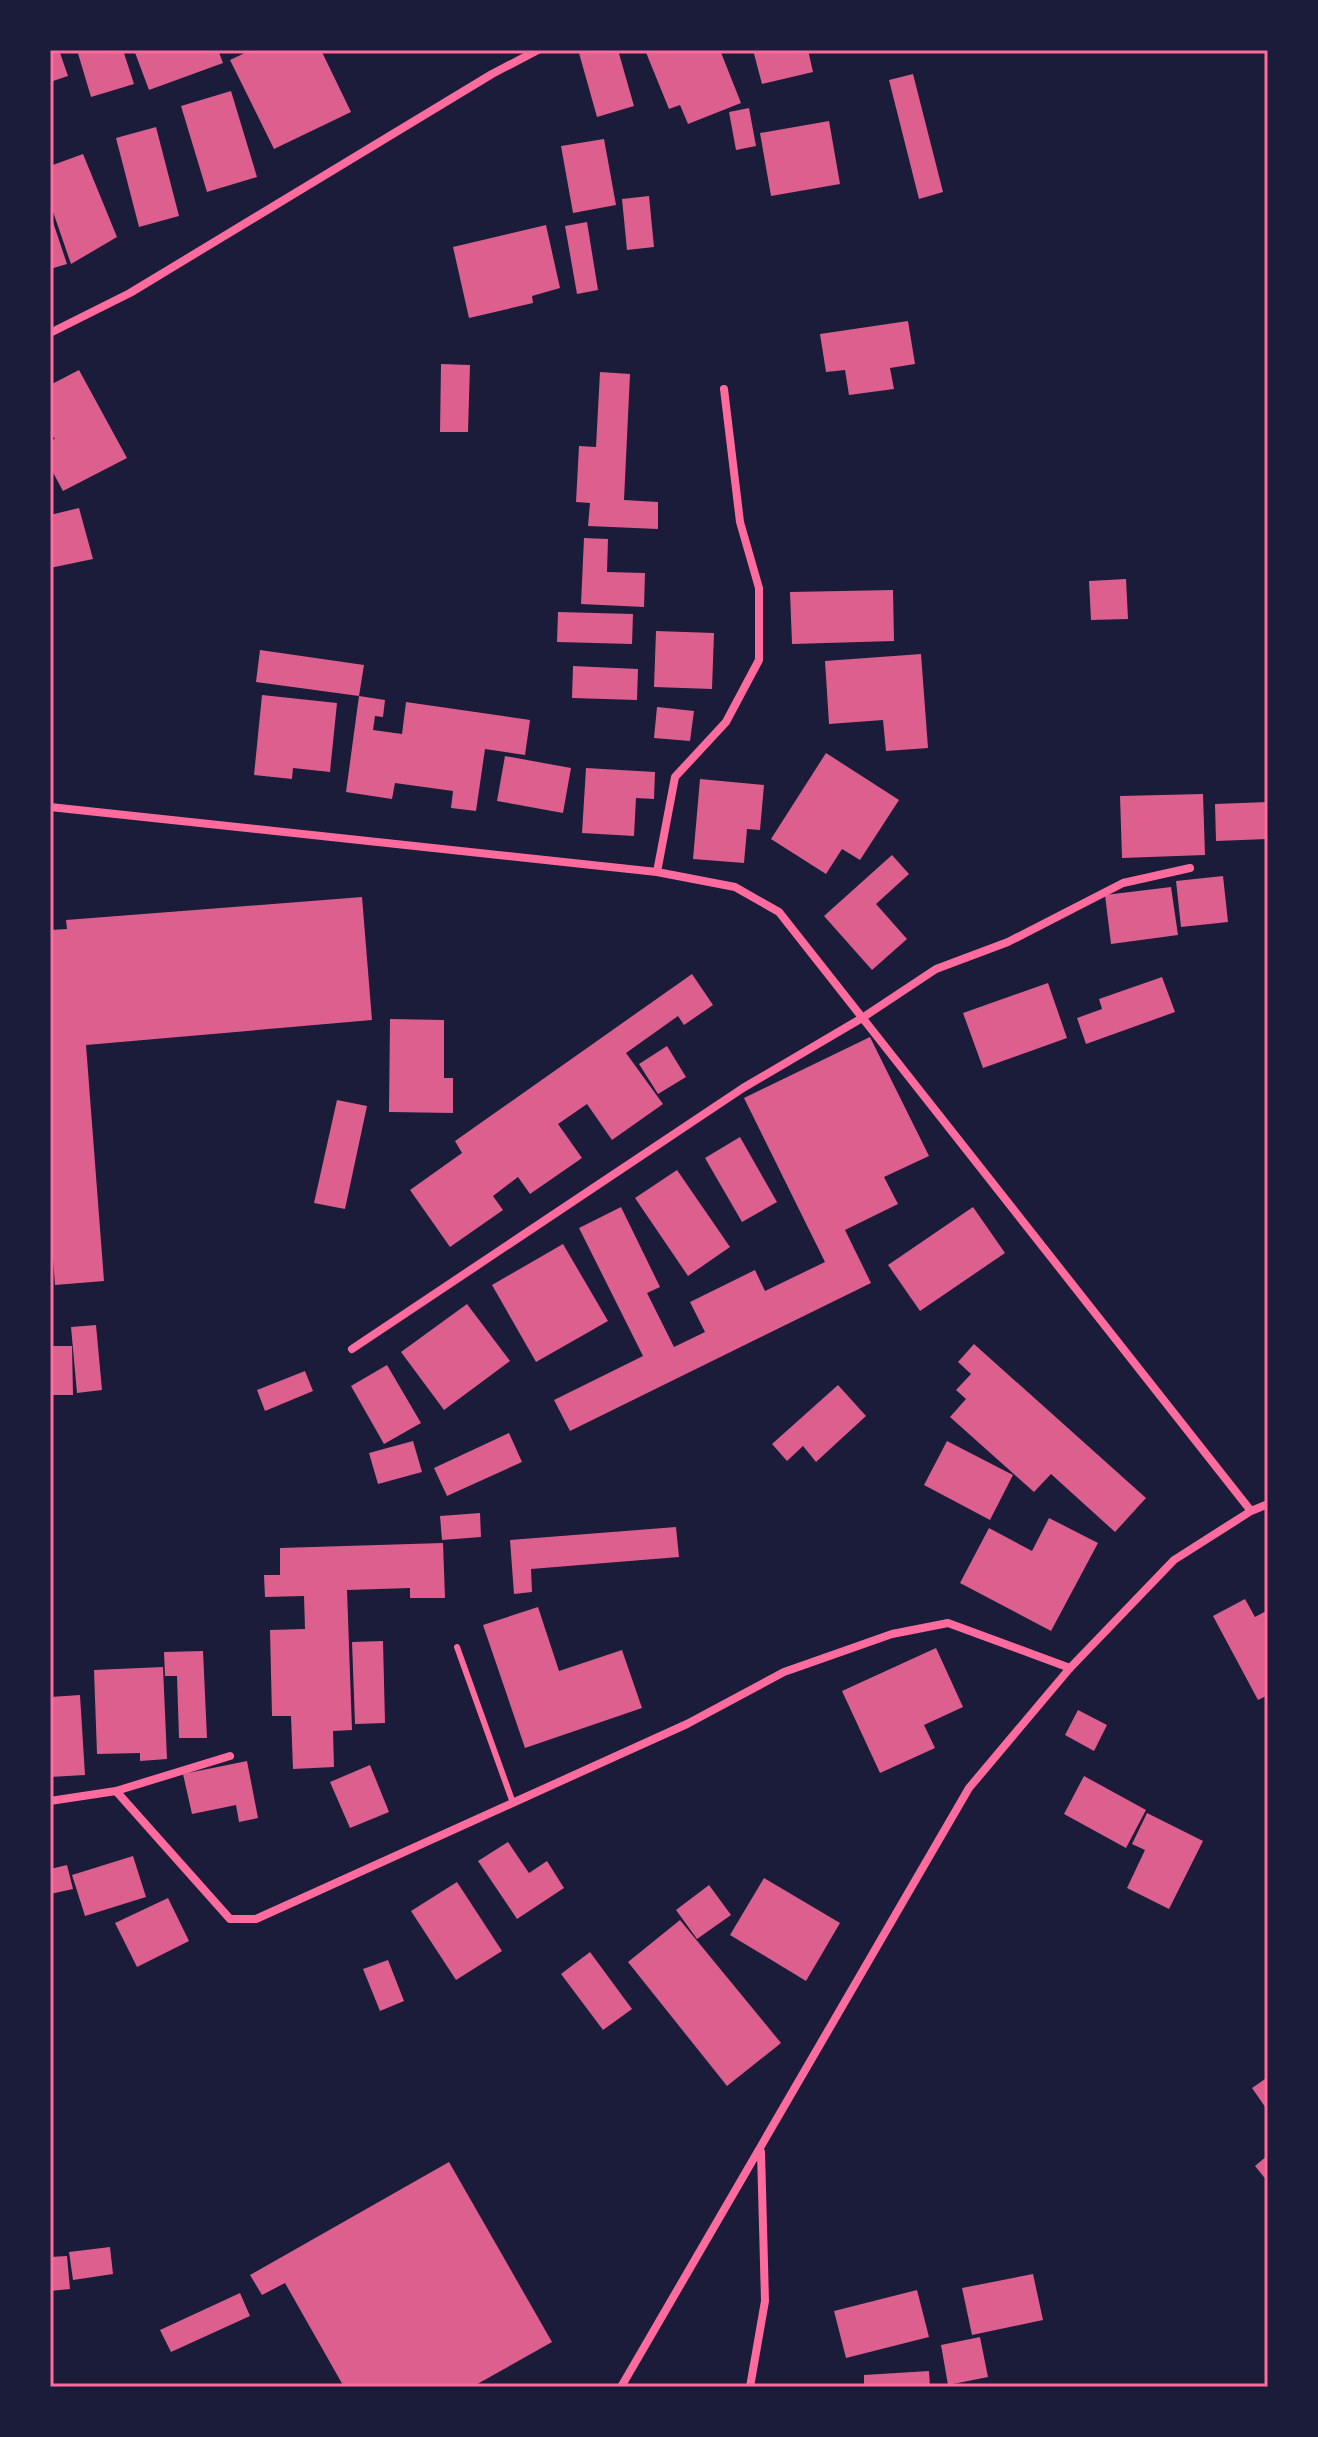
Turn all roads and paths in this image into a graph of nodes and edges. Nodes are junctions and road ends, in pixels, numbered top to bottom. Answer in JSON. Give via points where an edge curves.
{"nodes":[{"id":1,"x":538,"y":50,"type":"edge"},
{"id":2,"x":50,"y":333,"type":"edge"},
{"id":3,"x":724,"y":389,"type":"dead end"},
{"id":4,"x":50,"y":807,"type":"edge"},
{"id":5,"x":1190,"y":868,"type":"dead end"},
{"id":6,"x":657,"y":872,"type":"junction"},
{"id":7,"x":862,"y":1018,"type":"junction"},
{"id":8,"x":352,"y":1349,"type":"dead end"},
{"id":9,"x":1268,"y":1504,"type":"edge"},
{"id":10,"x":1251,"y":1511,"type":"junction"},
{"id":11,"x":457,"y":1647,"type":"dead end"},
{"id":12,"x":1070,"y":1668,"type":"junction"},
{"id":13,"x":230,"y":1756,"type":"dead end"},
{"id":14,"x":116,"y":1791,"type":"junction"},
{"id":15,"x":50,"y":1801,"type":"edge"},
{"id":16,"x":513,"y":1803,"type":"junction"},
{"id":17,"x":761,"y":2151,"type":"junction"},
{"id":18,"x":621,"y":2387,"type":"edge"},
{"id":19,"x":750,"y":2387,"type":"edge"}],
"edges":[{"from":1,"to":2,"type":"street","via":[[130,293]]},
{"from":3,"to":6,"type":"street","via":[[740,522],[759,588],[759,660],[726,722],[675,777]]},
{"from":4,"to":6,"type":"street"},
{"from":5,"to":7,"type":"street","via":[[1123,883],[1008,942],[936,969]]},
{"from":6,"to":7,"type":"street","via":[[735,887],[779,912]]},
{"from":7,"to":8,"type":"street","via":[[743,1088]]},
{"from":7,"to":10,"type":"street"},
{"from":9,"to":10,"type":"street"},
{"from":10,"to":12,"type":"street","via":[[1174,1560]]},
{"from":11,"to":16,"type":"lane"},
{"from":12,"to":16,"type":"street","via":[[948,1623],[892,1634],[784,1672],[687,1724]]},
{"from":12,"to":17,"type":"street","via":[[969,1788]]},
{"from":13,"to":14,"type":"street"},
{"from":14,"to":15,"type":"street"},
{"from":14,"to":16,"type":"street","via":[[230,1919],[256,1919]]},
{"from":17,"to":18,"type":"street"},
{"from":17,"to":19,"type":"street","via":[[765,2301]]}]}
